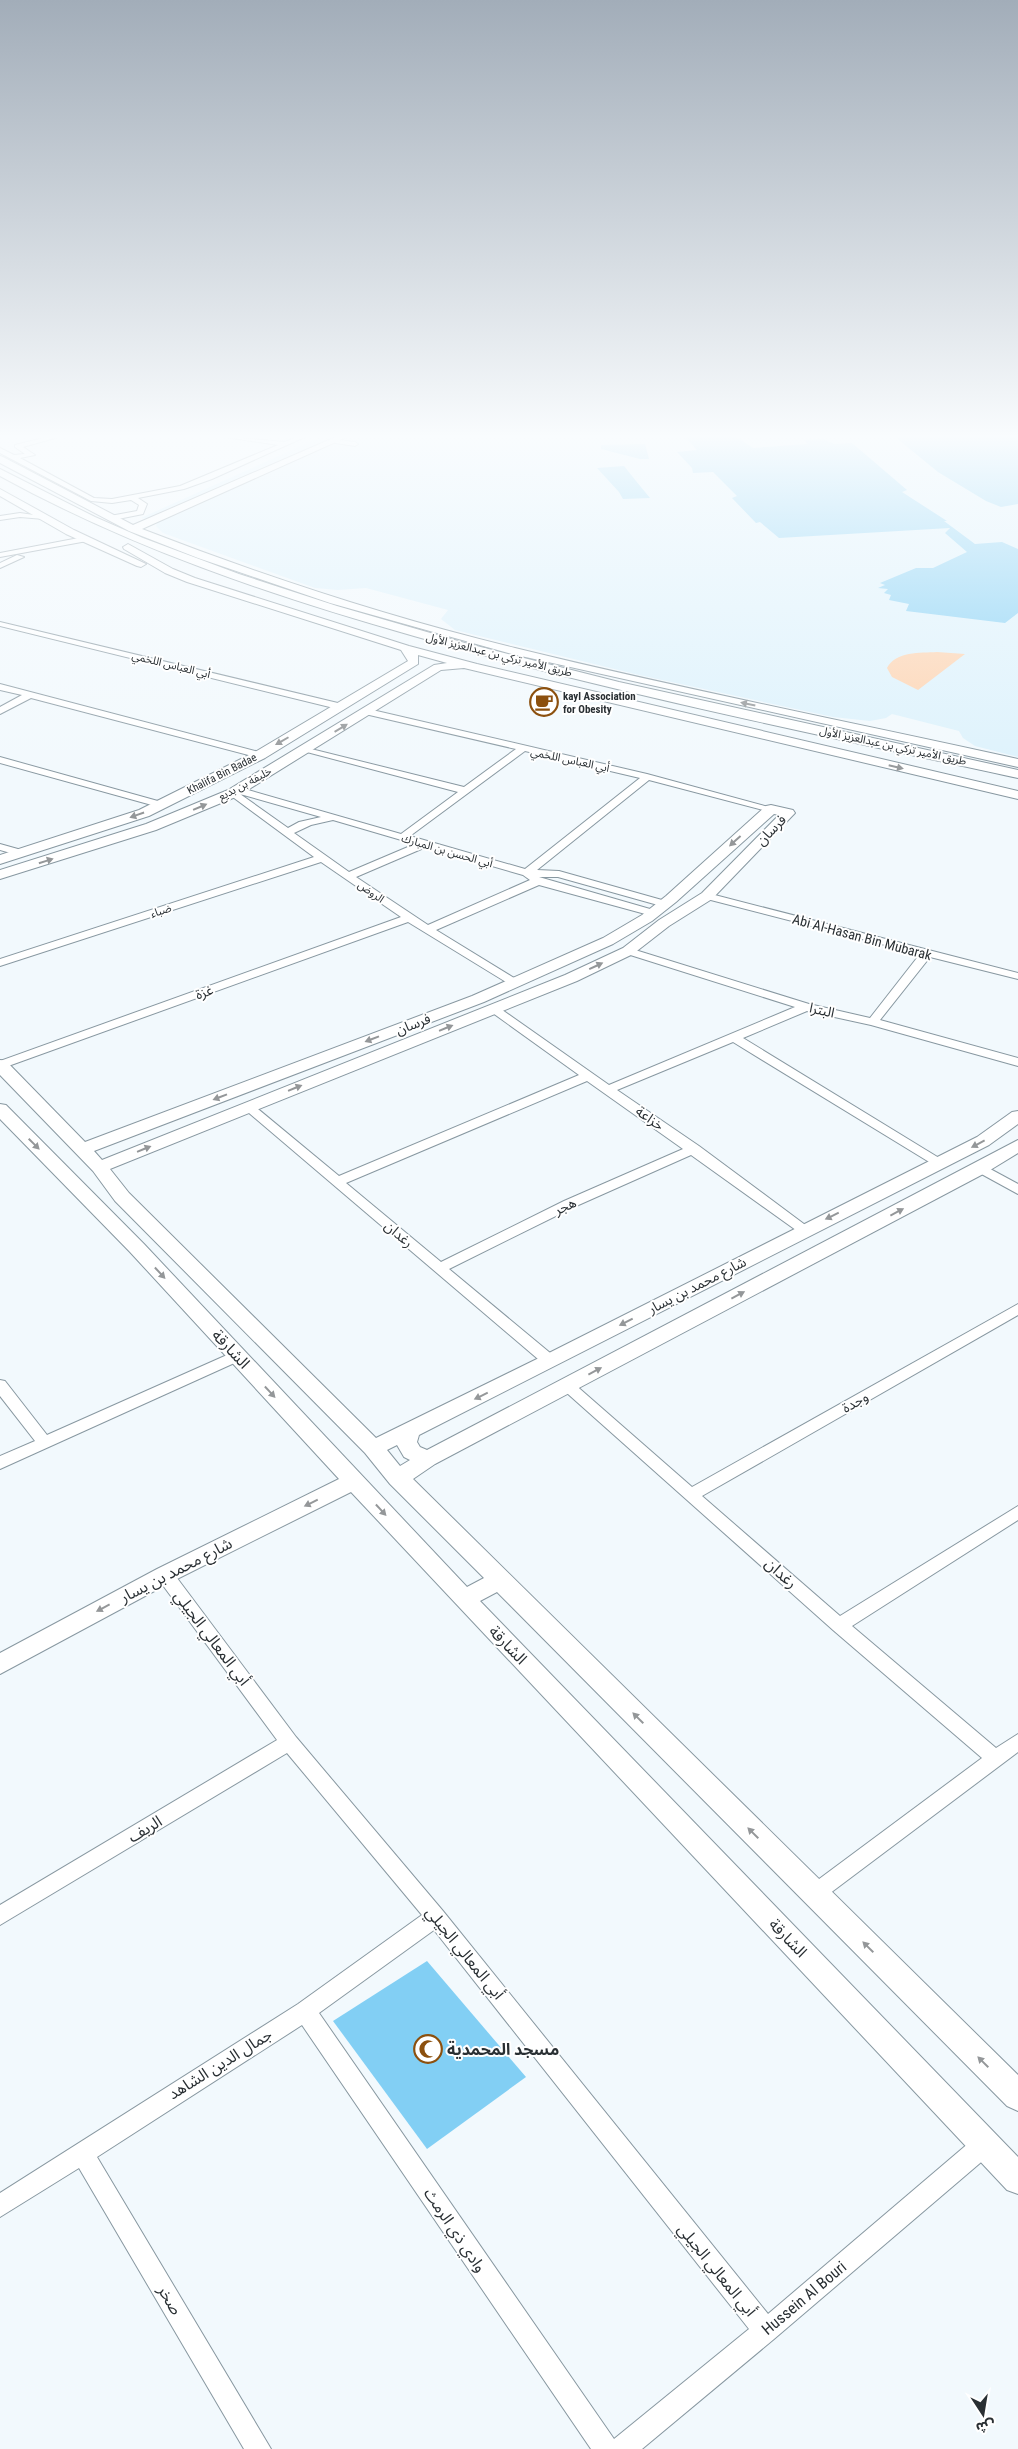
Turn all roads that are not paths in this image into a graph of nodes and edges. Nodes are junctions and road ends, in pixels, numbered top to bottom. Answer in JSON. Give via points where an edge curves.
{"nodes":[{"id":1,"x":21,"y":550,"type":"edge"},
{"id":2,"x":35,"y":550,"type":"edge"},
{"id":3,"x":109,"y":550,"type":"edge"},
{"id":4,"x":134,"y":550,"type":"edge"},
{"id":5,"x":138,"y":550,"type":"edge"},
{"id":6,"x":166,"y":550,"type":"edge"},
{"id":7,"x":187,"y":550,"type":"edge"},
{"id":8,"x":0,"y":555,"type":"edge"},
{"id":9,"x":0,"y":566,"type":"edge"},
{"id":10,"x":191,"y":580,"type":"junction"},
{"id":11,"x":0,"y":624,"type":"edge"},
{"id":12,"x":405,"y":648,"type":"junction"},
{"id":13,"x":474,"y":666,"type":"junction"},
{"id":14,"x":392,"y":675,"type":"junction"},
{"id":15,"x":420,"y":679,"type":"junction"},
{"id":16,"x":0,"y":687,"type":"edge"},
{"id":17,"x":29,"y":695,"type":"junction"},
{"id":18,"x":342,"y":706,"type":"junction"},
{"id":19,"x":0,"y":710,"type":"edge"},
{"id":20,"x":776,"y":710,"type":"junction"},
{"id":21,"x":368,"y":712,"type":"junction"},
{"id":22,"x":867,"y":740,"type":"junction"},
{"id":23,"x":522,"y":749,"type":"junction"},
{"id":24,"x":306,"y":750,"type":"junction"},
{"id":25,"x":260,"y":755,"type":"junction"},
{"id":26,"x":0,"y":760,"type":"edge"},
{"id":27,"x":1018,"y":764,"type":"edge"},
{"id":28,"x":1018,"y":774,"type":"edge"},
{"id":29,"x":647,"y":777,"type":"junction"},
{"id":30,"x":953,"y":780,"type":"junction"},
{"id":31,"x":1018,"y":784,"type":"edge"},
{"id":32,"x":1018,"y":789,"type":"edge"},
{"id":33,"x":236,"y":791,"type":"junction"},
{"id":34,"x":466,"y":791,"type":"junction"},
{"id":35,"x":1018,"y":795,"type":"edge"},
{"id":36,"x":162,"y":804,"type":"junction"},
{"id":37,"x":771,"y":809,"type":"junction"},
{"id":38,"x":338,"y":819,"type":"junction"},
{"id":39,"x":288,"y":833,"type":"junction"},
{"id":40,"x":401,"y":838,"type":"junction"},
{"id":41,"x":424,"y":844,"type":"junction"},
{"id":42,"x":0,"y":847,"type":"edge"},
{"id":43,"x":21,"y":853,"type":"junction"},
{"id":44,"x":322,"y":858,"type":"junction"},
{"id":45,"x":0,"y":860,"type":"edge"},
{"id":46,"x":527,"y":873,"type":"junction"},
{"id":47,"x":0,"y":875,"type":"edge"},
{"id":48,"x":348,"y":876,"type":"junction"},
{"id":49,"x":538,"y":881,"type":"junction"},
{"id":50,"x":707,"y":896,"type":"junction"},
{"id":51,"x":663,"y":910,"type":"junction"},
{"id":52,"x":409,"y":918,"type":"junction"},
{"id":53,"x":426,"y":930,"type":"junction"},
{"id":54,"x":628,"y":951,"type":"junction"},
{"id":55,"x":926,"y":954,"type":"junction"},
{"id":56,"x":0,"y":963,"type":"edge"},
{"id":57,"x":1018,"y":976,"type":"edge"},
{"id":58,"x":515,"y":983,"type":"junction"},
{"id":59,"x":806,"y":1007,"type":"junction"},
{"id":60,"x":494,"y":1009,"type":"junction"},
{"id":61,"x":873,"y":1022,"type":"junction"},
{"id":62,"x":735,"y":1038,"type":"junction"},
{"id":63,"x":1018,"y":1062,"type":"edge"},
{"id":64,"x":0,"y":1065,"type":"edge"},
{"id":65,"x":587,"y":1076,"type":"junction"},
{"id":66,"x":609,"y":1089,"type":"junction"},
{"id":67,"x":248,"y":1107,"type":"junction"},
{"id":68,"x":0,"y":1109,"type":"edge"},
{"id":69,"x":1018,"y":1116,"type":"edge"},
{"id":70,"x":1018,"y":1145,"type":"edge"},
{"id":71,"x":694,"y":1149,"type":"junction"},
{"id":72,"x":81,"y":1150,"type":"junction"},
{"id":73,"x":938,"y":1164,"type":"junction"},
{"id":74,"x":99,"y":1167,"type":"junction"},
{"id":75,"x":981,"y":1168,"type":"junction"},
{"id":76,"x":339,"y":1181,"type":"junction"},
{"id":77,"x":1018,"y":1190,"type":"edge"},
{"id":78,"x":805,"y":1230,"type":"junction"},
{"id":79,"x":162,"y":1237,"type":"junction"},
{"id":80,"x":137,"y":1248,"type":"junction"},
{"id":81,"x":439,"y":1268,"type":"junction"},
{"id":82,"x":1018,"y":1309,"type":"edge"},
{"id":83,"x":236,"y":1356,"type":"junction"},
{"id":84,"x":550,"y":1361,"type":"junction"},
{"id":85,"x":0,"y":1385,"type":"edge"},
{"id":86,"x":567,"y":1386,"type":"junction"},
{"id":87,"x":409,"y":1431,"type":"junction"},
{"id":88,"x":45,"y":1443,"type":"junction"},
{"id":89,"x":373,"y":1448,"type":"junction"},
{"id":90,"x":427,"y":1459,"type":"junction"},
{"id":91,"x":0,"y":1464,"type":"edge"},
{"id":92,"x":398,"y":1478,"type":"junction"},
{"id":93,"x":354,"y":1481,"type":"junction"},
{"id":94,"x":692,"y":1494,"type":"junction"},
{"id":95,"x":1016,"y":1517,"type":"edge"},
{"id":96,"x":165,"y":1575,"type":"junction"},
{"id":97,"x":500,"y":1579,"type":"junction"},
{"id":98,"x":464,"y":1599,"type":"junction"},
{"id":99,"x":839,"y":1625,"type":"junction"},
{"id":100,"x":0,"y":1664,"type":"edge"},
{"id":101,"x":289,"y":1742,"type":"junction"},
{"id":102,"x":1018,"y":1742,"type":"edge"},
{"id":103,"x":996,"y":1758,"type":"junction"},
{"id":104,"x":814,"y":1894,"type":"junction"},
{"id":105,"x":0,"y":1916,"type":"edge"},
{"id":106,"x":436,"y":1917,"type":"junction"},
{"id":107,"x":305,"y":2011,"type":"junction"},
{"id":108,"x":1018,"y":2096,"type":"edge"},
{"id":109,"x":985,"y":2144,"type":"junction"},
{"id":110,"x":82,"y":2152,"type":"junction"},
{"id":111,"x":1018,"y":2179,"type":"edge"},
{"id":112,"x":0,"y":2206,"type":"edge"},
{"id":113,"x":766,"y":2331,"type":"junction"},
{"id":114,"x":258,"y":2449,"type":"edge"},
{"id":115,"x":606,"y":2449,"type":"edge"},
{"id":116,"x":622,"y":2449,"type":"edge"}],
"edges":[{"from":1,"to":8,"type":"street"},
{"from":2,"to":9,"type":"street"},
{"from":3,"to":10,"type":"street"},
{"from":4,"to":10,"type":"street"},
{"from":5,"to":31,"type":"main road","name":"طريق الأمير تركي بن عبدالعزيز الأول","via":[[351,624],[516,669]]},
{"from":6,"to":22,"type":"main road","name":"طريق الأمير تركي بن عبدالعزيز الأول","via":[[335,609],[517,660]]},
{"from":20,"to":7,"type":"street","one_way":true,"via":[[512,651],[297,588]]},
{"from":10,"to":12,"type":"street"},
{"from":11,"to":18,"type":"street","name":"أبي العباس اللخمي"},
{"from":12,"to":13,"type":"street"},
{"from":12,"to":14,"type":"street","name":"Khalifa Bin Badae","via":[[414,662]]},
{"from":13,"to":15,"type":"street","name":"خليفة بن بديع","via":[[438,667]]},
{"from":13,"to":30,"type":"street","one_way":true},
{"from":14,"to":15,"type":"street","via":[[414,672]]},
{"from":14,"to":18,"type":"street","name":"Khalifa Bin Badae"},
{"from":15,"to":21,"type":"street","name":"خليفة بن بديع"},
{"from":16,"to":17,"type":"street"},
{"from":17,"to":19,"type":"street"},
{"from":17,"to":25,"type":"street"},
{"from":18,"to":25,"type":"street","name":"Khalifa Bin Badae","one_way":true},
{"from":20,"to":22,"type":"main road"},
{"from":20,"to":27,"type":"street"},
{"from":21,"to":23,"type":"street","name":"أبي العباس اللخمي"},
{"from":24,"to":21,"type":"street","name":"خليفة بن بديع","one_way":true},
{"from":22,"to":28,"type":"main road","name":"طريق الأمير تركي بن عبدالعزيز الأول"},
{"from":23,"to":29,"type":"street","name":"أبي العباس اللخمي"},
{"from":23,"to":34,"type":"street"},
{"from":24,"to":33,"type":"street","name":"خليفة بن بديع"},
{"from":24,"to":34,"type":"street"},
{"from":25,"to":36,"type":"street","name":"Khalifa Bin Badae"},
{"from":26,"to":36,"type":"street"},
{"from":29,"to":37,"type":"street","name":"أبي العباس اللخمي"},
{"from":29,"to":46,"type":"street"},
{"from":30,"to":32,"type":"street"},
{"from":30,"to":35,"type":"street"},
{"from":33,"to":38,"type":"street","name":"أبي الحسن بن المبارك"},
{"from":33,"to":39,"type":"street","name":"الروض"},
{"from":47,"to":33,"type":"street","name":"خليفة بن بديع","one_way":true,"via":[[151,827]]},
{"from":34,"to":40,"type":"street"},
{"from":36,"to":43,"type":"street","name":"Khalifa Bin Badae","one_way":true,"via":[[144,813]]},
{"from":37,"to":50,"type":"street","name":"فرسان","via":[[788,813]]},
{"from":37,"to":51,"type":"street","name":"فرسان","one_way":true},
{"from":38,"to":39,"type":"street","via":[[317,820],[295,827]]},
{"from":38,"to":40,"type":"street","name":"أبي الحسن بن المبارك"},
{"from":39,"to":44,"type":"street","name":"الروض"},
{"from":40,"to":41,"type":"street","name":"أبي الحسن بن المبارك"},
{"from":41,"to":46,"type":"street","name":"أبي الحسن بن المبارك"},
{"from":41,"to":48,"type":"street"},
{"from":42,"to":43,"type":"street"},
{"from":43,"to":45,"type":"street","name":"Khalifa Bin Badae"},
{"from":44,"to":48,"type":"street","name":"الروض"},
{"from":44,"to":56,"type":"street","name":"ضباء"},
{"from":46,"to":49,"type":"street","name":"أبي الحسن بن المبارك"},
{"from":46,"to":51,"type":"street","via":[[559,874]]},
{"from":48,"to":52,"type":"street","name":"الروض"},
{"from":49,"to":51,"type":"street","name":"أبي الحسن بن المبارك"},
{"from":49,"to":53,"type":"street"},
{"from":50,"to":51,"type":"street","name":"فرسان"},
{"from":50,"to":55,"type":"street","name":"Abi Al-Hasan Bin Mubarak"},
{"from":51,"to":54,"type":"street","name":"فرسان"},
{"from":51,"to":58,"type":"street","name":"فرسان","via":[[608,941]]},
{"from":52,"to":53,"type":"street","name":"الروض"},
{"from":52,"to":64,"type":"street","name":"غزة"},
{"from":53,"to":58,"type":"street","name":"الروض"},
{"from":54,"to":59,"type":"street","name":"البترا"},
{"from":60,"to":54,"type":"street","name":"فرسان","one_way":true},
{"from":55,"to":57,"type":"street","name":"Abi Al-Hasan Bin Mubarak"},
{"from":55,"to":61,"type":"street"},
{"from":58,"to":72,"type":"street","name":"فرسان","one_way":true},
{"from":59,"to":61,"type":"street","name":"البترا"},
{"from":59,"to":62,"type":"street"},
{"from":60,"to":65,"type":"street","name":"خزاعة"},
{"from":67,"to":60,"type":"street","name":"فرسان","one_way":true},
{"from":61,"to":63,"type":"street","name":"البترا"},
{"from":62,"to":66,"type":"street"},
{"from":62,"to":73,"type":"street"},
{"from":64,"to":72,"type":"street","name":"الشارقة"},
{"from":65,"to":66,"type":"street","name":"خزاعة"},
{"from":65,"to":76,"type":"street"},
{"from":66,"to":71,"type":"street","name":"خزاعة"},
{"from":74,"to":67,"type":"street","name":"فرسان","one_way":true},
{"from":67,"to":76,"type":"street","name":"رغدان"},
{"from":68,"to":80,"type":"street","name":"الشارقة","one_way":true},
{"from":69,"to":73,"type":"street","name":"شارع محمد بن يسار","one_way":true,"via":[[983,1141]]},
{"from":70,"to":75,"type":"street","name":"شارع محمد بن يسار"},
{"from":71,"to":78,"type":"street","name":"خزاعة"},
{"from":71,"to":81,"type":"street","name":"هجر","via":[[569,1204]]},
{"from":72,"to":74,"type":"street","name":"الشارقة"},
{"from":73,"to":78,"type":"street","name":"شارع محمد بن يسار","one_way":true},
{"from":74,"to":79,"type":"street","name":"الشارقة","via":[[122,1197]]},
{"from":75,"to":77,"type":"street"},
{"from":86,"to":75,"type":"street","name":"شارع محمد بن يسار","one_way":true},
{"from":76,"to":81,"type":"street","name":"رغدان"},
{"from":78,"to":84,"type":"street","name":"شارع محمد بن يسار","one_way":true},
{"from":79,"to":80,"type":"street"},
{"from":79,"to":89,"type":"street","name":"الشارقة"},
{"from":80,"to":83,"type":"street","name":"الشارقة","one_way":true},
{"from":81,"to":84,"type":"street","name":"رغدان"},
{"from":82,"to":94,"type":"street","name":"وجدة"},
{"from":83,"to":88,"type":"street"},
{"from":83,"to":93,"type":"street","name":"الشارقة","one_way":true},
{"from":84,"to":87,"type":"street","name":"شارع محمد بن يسار","one_way":true},
{"from":85,"to":88,"type":"street"},
{"from":86,"to":90,"type":"street","name":"شارع محمد بن يسار"},
{"from":86,"to":94,"type":"street","name":"رغدان"},
{"from":87,"to":89,"type":"street","name":"شارع محمد بن يسار"},
{"from":87,"to":90,"type":"street","via":[[406,1442],[412,1452]]},
{"from":88,"to":91,"type":"street"},
{"from":89,"to":92,"type":"street","name":"الشارقة"},
{"from":90,"to":92,"type":"street","name":"شارع محمد بن يسار"},
{"from":92,"to":97,"type":"street","name":"الشارقة"},
{"from":93,"to":96,"type":"street","name":"شارع محمد بن يسار","one_way":true},
{"from":93,"to":98,"type":"street","name":"الشارقة","one_way":true},
{"from":94,"to":99,"type":"street","name":"رغدان"},
{"from":95,"to":99,"type":"street"},
{"from":96,"to":100,"type":"street","name":"شارع محمد بن يسار","one_way":true},
{"from":96,"to":101,"type":"street","name":"أبي المعالي الجيلي"},
{"from":97,"to":98,"type":"street"},
{"from":104,"to":97,"type":"street","name":"الشارقة","one_way":true},
{"from":98,"to":109,"type":"street","name":"الشارقة"},
{"from":99,"to":103,"type":"street","name":"رغدان"},
{"from":101,"to":105,"type":"street","name":"الريف"},
{"from":101,"to":106,"type":"street","name":"أبي المعالي الجيلي"},
{"from":102,"to":103,"type":"street"},
{"from":103,"to":104,"type":"street"},
{"from":108,"to":104,"type":"street","name":"الشارقة","one_way":true},
{"from":106,"to":107,"type":"street","name":"جمال الدين الشاهد"},
{"from":106,"to":113,"type":"street","name":"أبي المعالي الجيلي"},
{"from":107,"to":110,"type":"street","name":"جمال الدين الشاهد"},
{"from":107,"to":115,"type":"street","name":"وادي ذي الرمث"},
{"from":109,"to":111,"type":"street","name":"الشارقة"},
{"from":109,"to":113,"type":"street","name":"Hussein Al Bouri"},
{"from":110,"to":112,"type":"street","name":"جمال الدين الشاهد"},
{"from":110,"to":114,"type":"street","name":"صخر"},
{"from":113,"to":116,"type":"street","name":"Hussein Al Bouri"}]}
